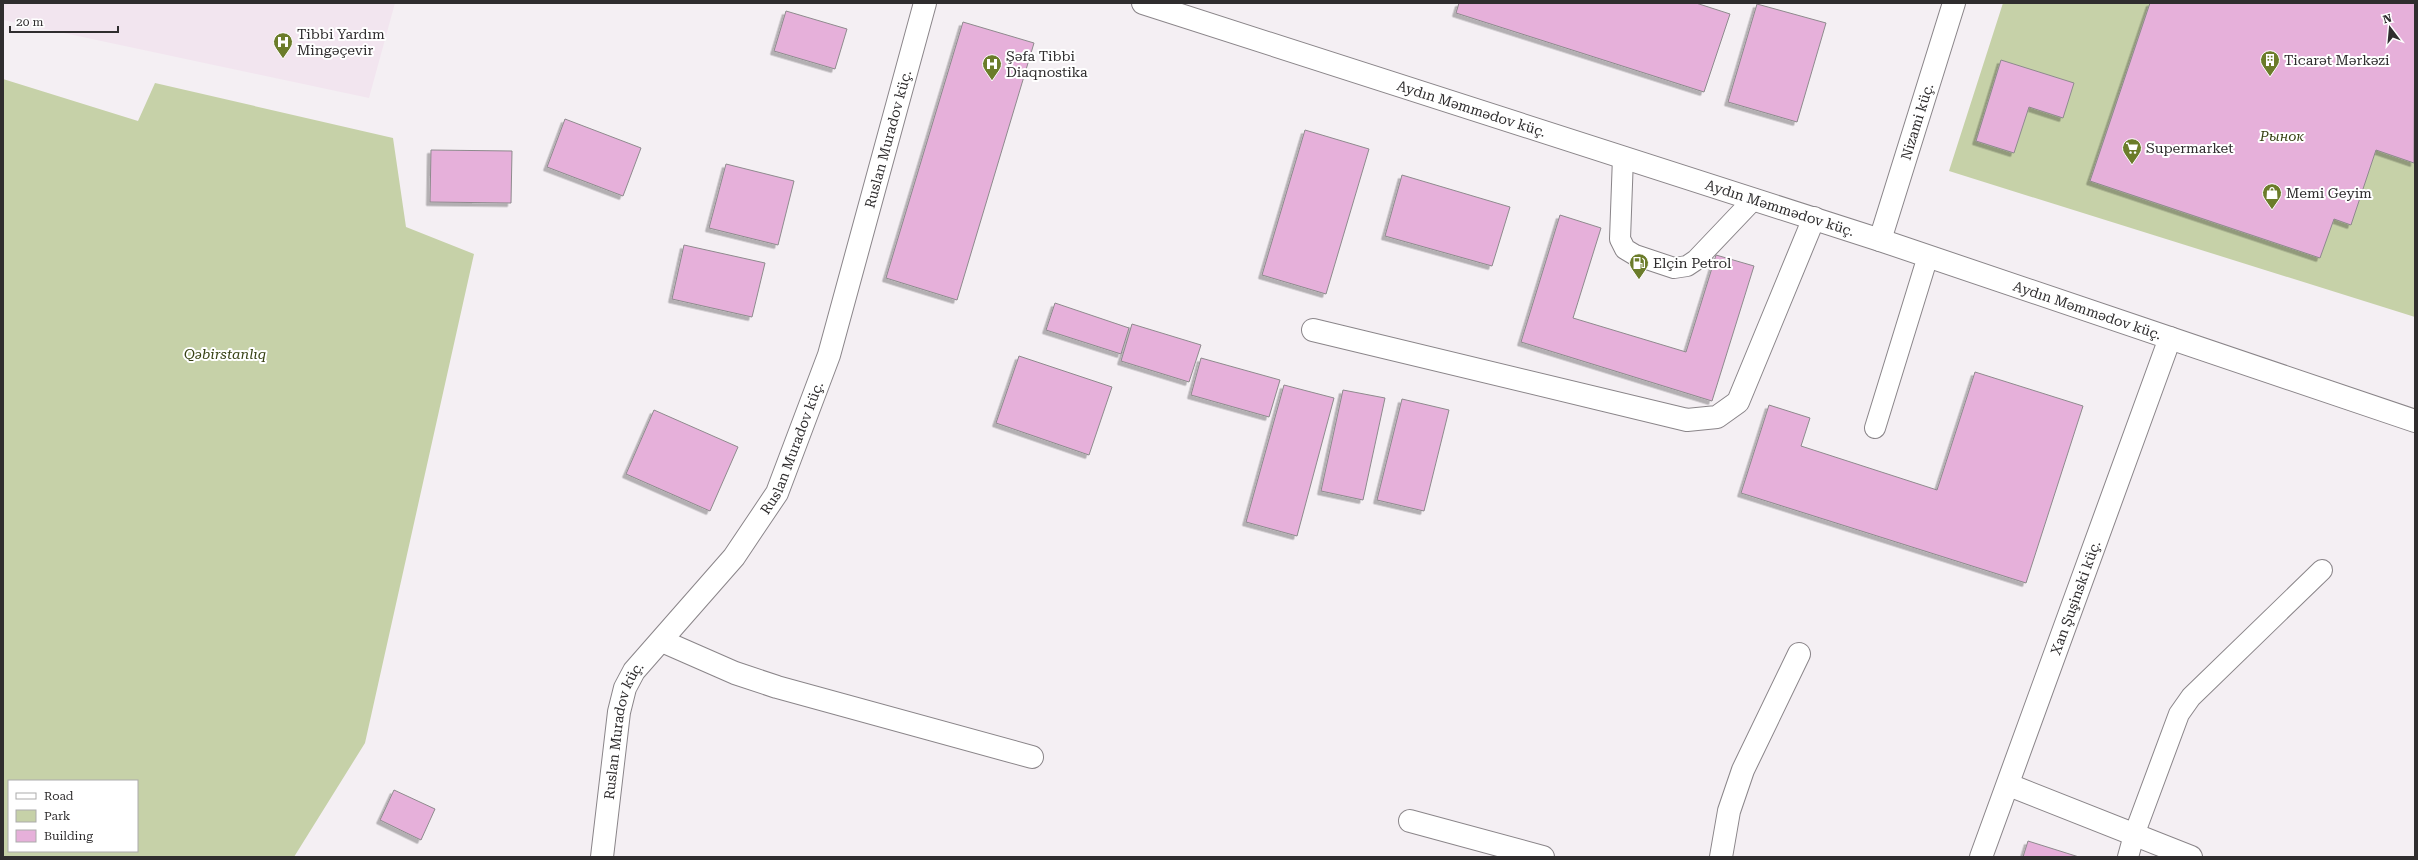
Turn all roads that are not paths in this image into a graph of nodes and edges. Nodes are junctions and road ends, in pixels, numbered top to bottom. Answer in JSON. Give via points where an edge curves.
{"nodes":[{"id":1,"x":925,"y":3,"type":"edge"},
{"id":2,"x":1143,"y":3,"type":"edge"},
{"id":3,"x":1954,"y":3,"type":"edge"},
{"id":4,"x":1623,"y":157,"type":"junction"},
{"id":5,"x":1754,"y":199,"type":"junction"},
{"id":6,"x":1814,"y":218,"type":"junction"},
{"id":7,"x":1880,"y":240,"type":"junction"},
{"id":8,"x":1928,"y":256,"type":"junction"},
{"id":9,"x":1313,"y":330,"type":"dead end"},
{"id":10,"x":2170,"y":338,"type":"junction"},
{"id":11,"x":2415,"y":421,"type":"edge"},
{"id":12,"x":1875,"y":428,"type":"dead end"},
{"id":13,"x":2322,"y":570,"type":"dead end"},
{"id":14,"x":662,"y":641,"type":"junction"},
{"id":15,"x":1799,"y":654,"type":"dead end"},
{"id":16,"x":1032,"y":757,"type":"dead end"},
{"id":17,"x":2009,"y":785,"type":"junction"},
{"id":18,"x":1410,"y":821,"type":"dead end"},
{"id":19,"x":2134,"y":835,"type":"junction"},
{"id":20,"x":602,"y":857,"type":"edge"},
{"id":21,"x":1543,"y":857,"type":"edge"},
{"id":22,"x":1721,"y":857,"type":"edge"},
{"id":23,"x":1981,"y":857,"type":"edge"},
{"id":24,"x":2128,"y":857,"type":"edge"},
{"id":25,"x":2191,"y":857,"type":"edge"}],
"edges":[{"from":1,"to":14,"type":"street","name":"Ruslan Muradov küç.","via":[[829,354],[777,493],[734,558]]},
{"from":2,"to":4,"type":"street","name":"Aydın Məmmədov küç."},
{"from":3,"to":7,"type":"street","name":"Nizami küç."},
{"from":4,"to":5,"type":"street","name":"Aydın Məmmədov küç."},
{"from":4,"to":5,"type":"lane","via":[[1620,239],[1625,249],[1635,255],[1674,268],[1687,266],[1696,260]]},
{"from":5,"to":6,"type":"street","name":"Aydın Məmmədov küç."},
{"from":6,"to":7,"type":"street","name":"Aydın Məmmədov küç."},
{"from":6,"to":9,"type":"street","via":[[1738,402],[1717,417],[1687,420]]},
{"from":7,"to":8,"type":"street","name":"Aydın Məmmədov küç."},
{"from":8,"to":10,"type":"street","name":"Aydın Məmmədov küç."},
{"from":8,"to":12,"type":"lane"},
{"from":10,"to":11,"type":"street","name":"Aydın Məmmədov küç."},
{"from":10,"to":17,"type":"street","name":"Xan Şuşinski küç."},
{"from":13,"to":19,"type":"lane","via":[[2191,696],[2180,714]]},
{"from":14,"to":16,"type":"street","via":[[735,673],[777,687]]},
{"from":14,"to":20,"type":"street","name":"Ruslan Muradov küç.","via":[[634,671],[625,688],[619,712]]},
{"from":15,"to":22,"type":"street","via":[[1743,770],[1729,811]]},
{"from":17,"to":19,"type":"street"},
{"from":17,"to":23,"type":"street","name":"Xan Şuşinski küç."},
{"from":18,"to":21,"type":"street"},
{"from":19,"to":24,"type":"lane"},
{"from":19,"to":25,"type":"street"}]}
